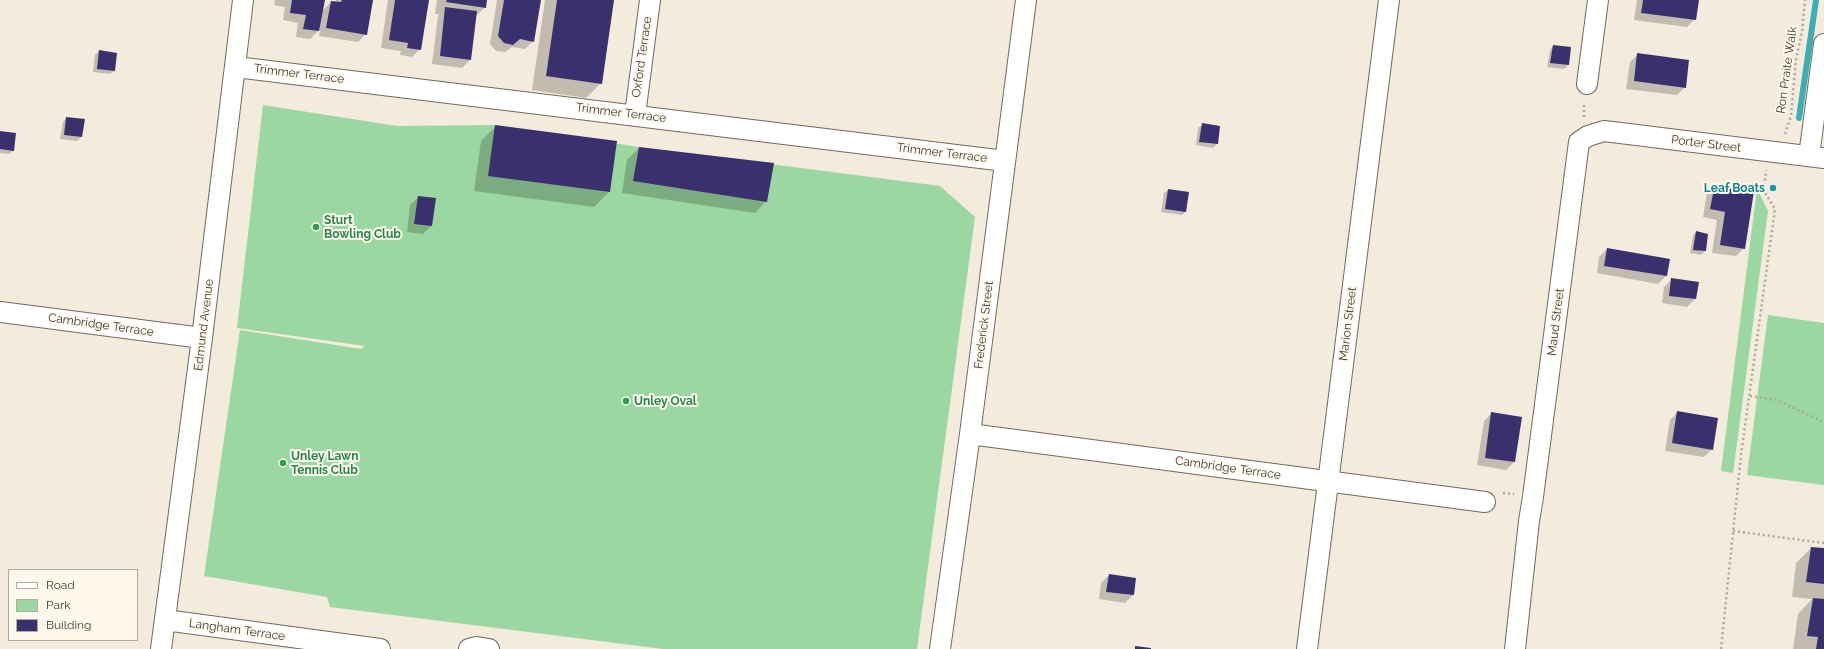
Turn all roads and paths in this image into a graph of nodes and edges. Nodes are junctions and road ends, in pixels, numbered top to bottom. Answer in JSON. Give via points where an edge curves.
{"nodes":[{"id":1,"x":244,"y":0,"type":"edge"},
{"id":2,"x":650,"y":0,"type":"edge"},
{"id":3,"x":1026,"y":0,"type":"edge"},
{"id":4,"x":1389,"y":0,"type":"edge"},
{"id":5,"x":1598,"y":0,"type":"edge"},
{"id":6,"x":1805,"y":0,"type":"edge"},
{"id":7,"x":1824,"y":44,"type":"edge"},
{"id":8,"x":236,"y":67,"type":"junction"},
{"id":9,"x":1587,"y":84,"type":"joint"},
{"id":10,"x":635,"y":115,"type":"junction"},
{"id":11,"x":1588,"y":136,"type":"junction"},
{"id":12,"x":1784,"y":137,"type":"dead end"},
{"id":13,"x":1816,"y":157,"type":"edge"},
{"id":14,"x":1005,"y":161,"type":"junction"},
{"id":15,"x":1767,"y":168,"type":"dead end"},
{"id":16,"x":0,"y":312,"type":"edge"},
{"id":17,"x":202,"y":338,"type":"junction"},
{"id":18,"x":1750,"y":396,"type":"junction"},
{"id":19,"x":1824,"y":422,"type":"edge"},
{"id":20,"x":970,"y":434,"type":"junction"},
{"id":21,"x":1327,"y":481,"type":"junction"},
{"id":22,"x":1533,"y":497,"type":"junction"},
{"id":23,"x":1485,"y":502,"type":"joint"},
{"id":24,"x":1733,"y":531,"type":"junction"},
{"id":25,"x":1824,"y":543,"type":"edge"},
{"id":26,"x":165,"y":620,"type":"junction"},
{"id":27,"x":161,"y":649,"type":"edge"},
{"id":28,"x":380,"y":649,"type":"edge"},
{"id":29,"x":469,"y":649,"type":"edge"},
{"id":30,"x":489,"y":649,"type":"edge"},
{"id":31,"x":940,"y":649,"type":"edge"},
{"id":32,"x":1307,"y":649,"type":"edge"},
{"id":33,"x":1515,"y":649,"type":"edge"},
{"id":34,"x":1721,"y":649,"type":"edge"}],
"edges":[{"from":1,"to":8,"type":"street","name":"Edmund Avenue"},
{"from":2,"to":10,"type":"street","name":"Oxford Terrace"},
{"from":3,"to":14,"type":"street","name":"Frederick Street"},
{"from":4,"to":21,"type":"street","name":"Marion Street"},
{"from":5,"to":9,"type":"street"},
{"from":6,"to":12,"type":"path","name":"Ron Praite Walk","via":[[1791,116]]},
{"from":7,"to":13,"type":"street"},
{"from":8,"to":10,"type":"street","name":"Trimmer Terrace"},
{"from":8,"to":17,"type":"street","name":"Edmund Avenue"},
{"from":9,"to":11,"type":"path","via":[[1583,112]]},
{"from":10,"to":14,"type":"street","name":"Trimmer Terrace"},
{"from":11,"to":13,"type":"street","name":"Porter Street","via":[[1604,131]]},
{"from":11,"to":22,"type":"street","name":"Maud Street","via":[[1579,142]]},
{"from":14,"to":20,"type":"street","name":"Frederick Street"},
{"from":15,"to":18,"type":"path","via":[[1764,190],[1775,209]]},
{"from":16,"to":17,"type":"street","name":"Cambridge Terrace"},
{"from":17,"to":26,"type":"street","name":"Edmund Avenue"},
{"from":18,"to":19,"type":"path","via":[[1777,400]]},
{"from":18,"to":24,"type":"path"},
{"from":20,"to":21,"type":"street","name":"Cambridge Terrace"},
{"from":20,"to":31,"type":"street","name":"Frederick Street"},
{"from":21,"to":23,"type":"street","name":"Cambridge Terrace"},
{"from":21,"to":32,"type":"street","name":"Marion Street"},
{"from":22,"to":23,"type":"path","via":[[1499,493]]},
{"from":22,"to":33,"type":"street","name":"Maud Street"},
{"from":24,"to":25,"type":"path"},
{"from":24,"to":34,"type":"path"},
{"from":26,"to":27,"type":"street","name":"Edmund Avenue"},
{"from":26,"to":28,"type":"street","name":"Langham Terrace"},
{"from":29,"to":30,"type":"street"}]}
